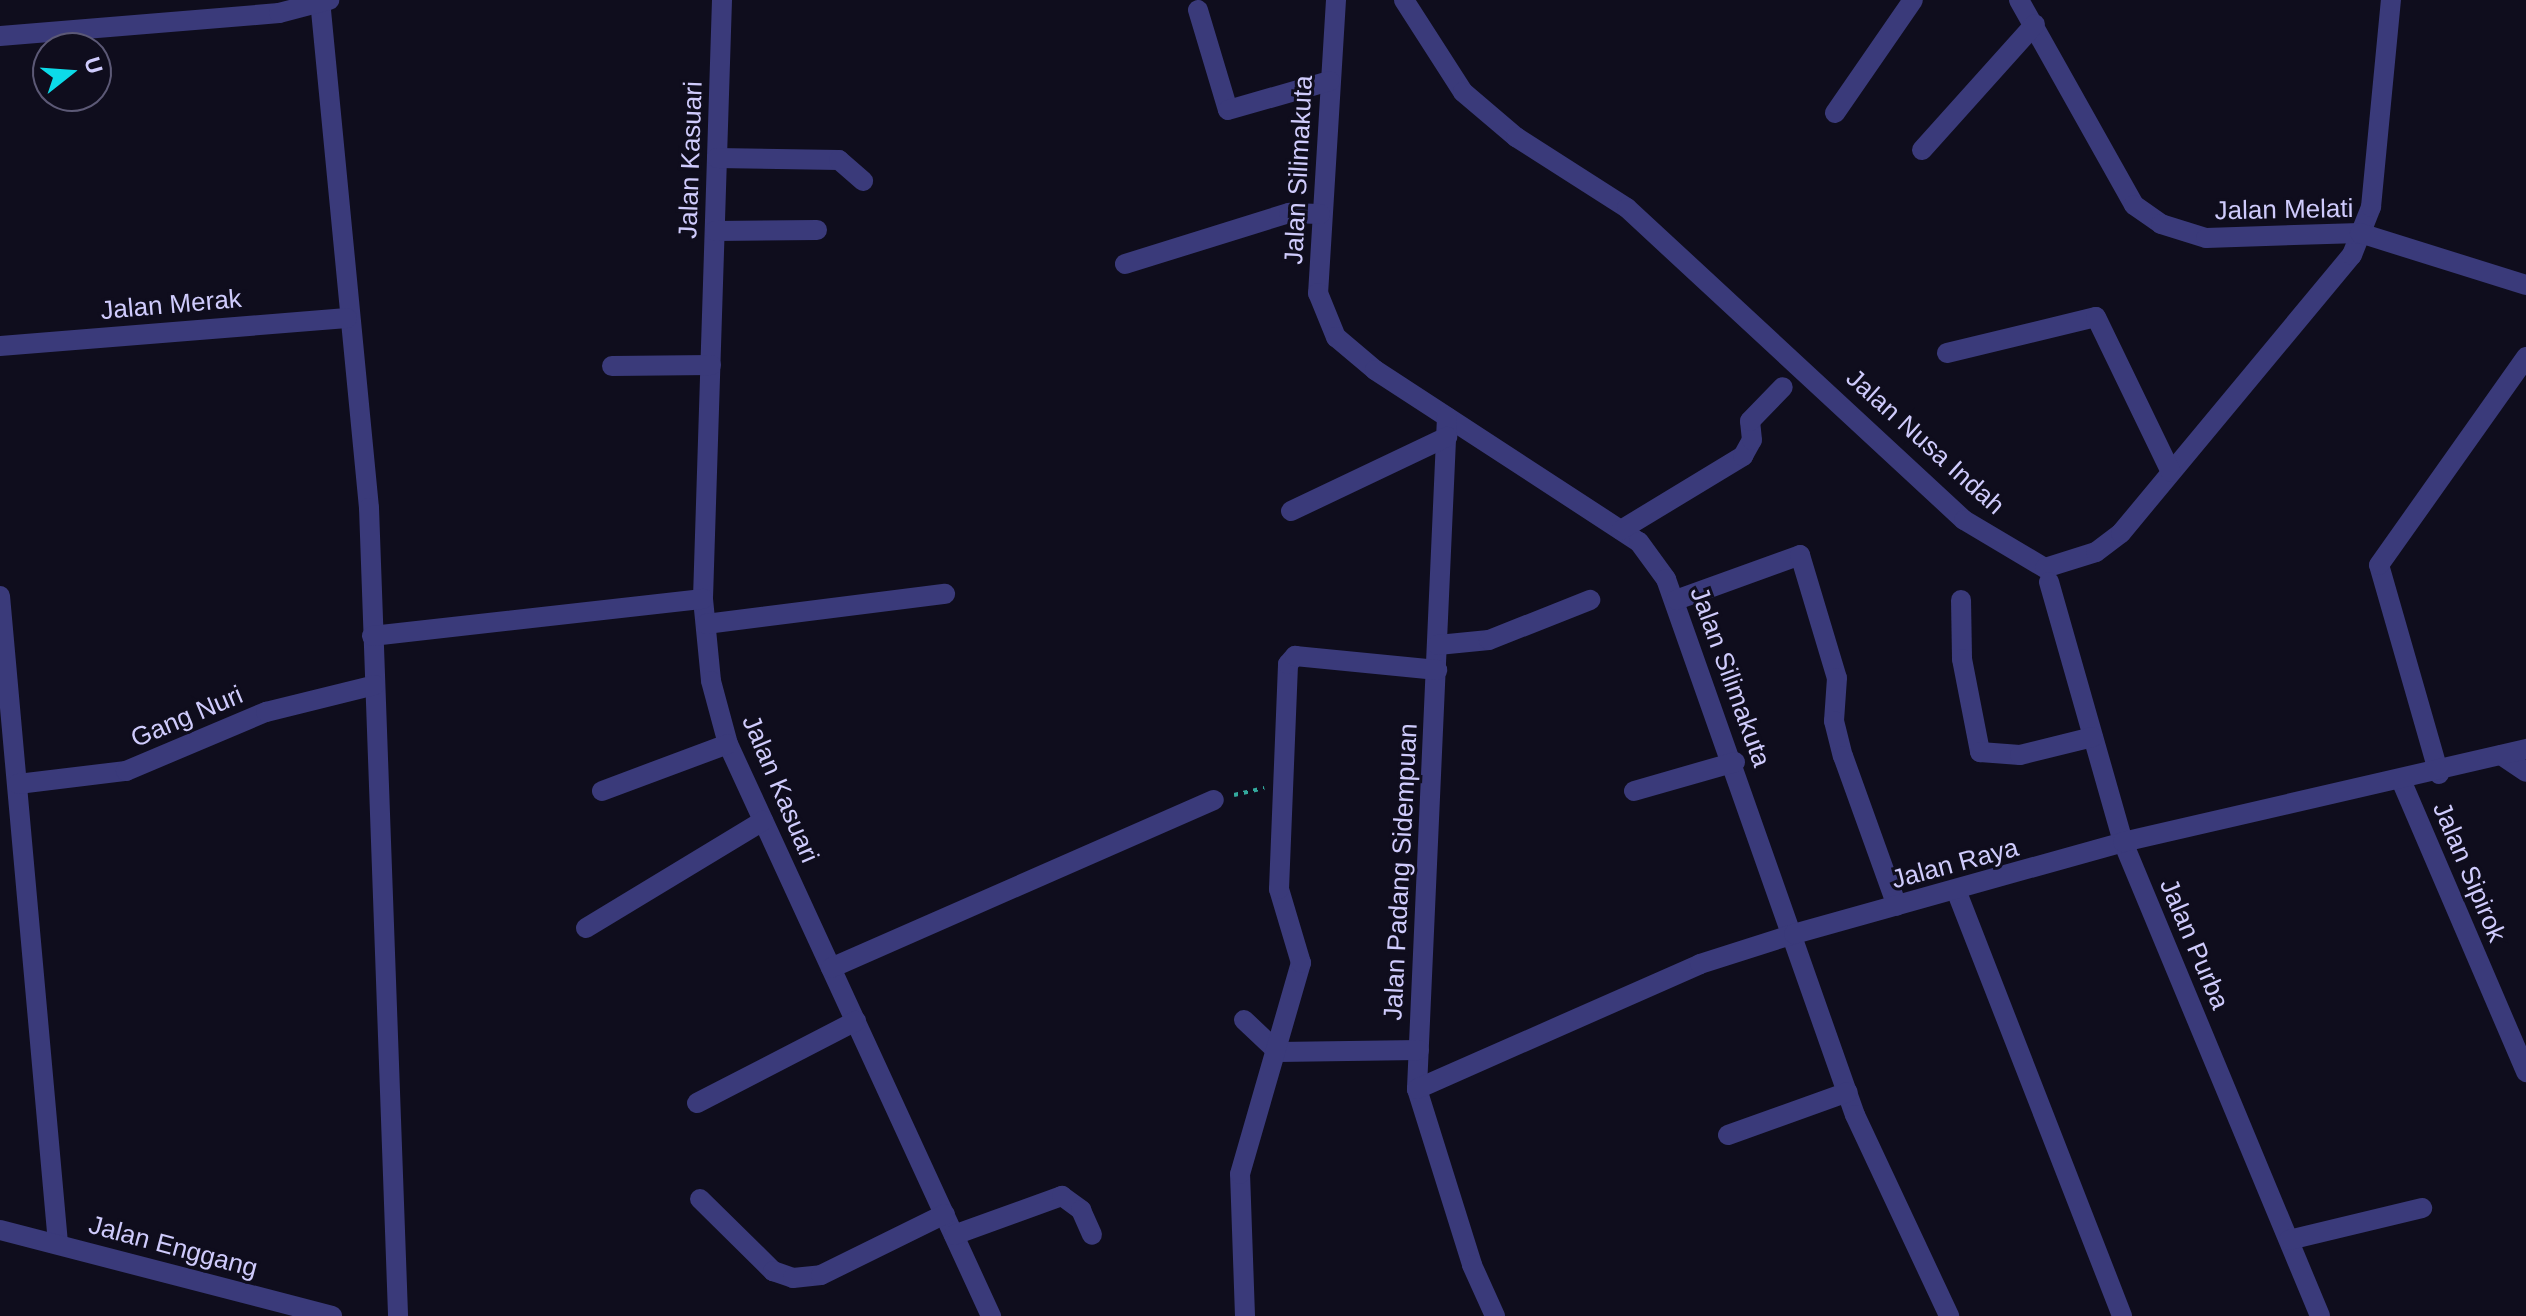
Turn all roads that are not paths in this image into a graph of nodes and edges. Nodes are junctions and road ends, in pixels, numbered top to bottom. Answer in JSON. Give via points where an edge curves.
{"nodes":[{"id":1,"x":722,"y":0,"type":"edge"},
{"id":2,"x":1336,"y":0,"type":"edge"},
{"id":3,"x":1404,"y":0,"type":"edge"},
{"id":4,"x":1913,"y":0,"type":"edge"},
{"id":5,"x":2019,"y":0,"type":"edge"},
{"id":6,"x":2391,"y":0,"type":"edge"},
{"id":7,"x":323,"y":1,"type":"edge"},
{"id":8,"x":1198,"y":10,"type":"dead end"},
{"id":9,"x":2035,"y":24,"type":"junction"},
{"id":10,"x":0,"y":36,"type":"edge"},
{"id":11,"x":1330,"y":81,"type":"junction"},
{"id":12,"x":1835,"y":113,"type":"dead end"},
{"id":13,"x":1922,"y":150,"type":"dead end"},
{"id":14,"x":717,"y":158,"type":"junction"},
{"id":15,"x":863,"y":181,"type":"dead end"},
{"id":16,"x":1320,"y":214,"type":"junction"},
{"id":17,"x":817,"y":230,"type":"dead end"},
{"id":18,"x":715,"y":231,"type":"junction"},
{"id":19,"x":2360,"y":233,"type":"junction"},
{"id":20,"x":1125,"y":264,"type":"dead end"},
{"id":21,"x":2526,"y":285,"type":"edge"},
{"id":22,"x":347,"y":318,"type":"junction"},
{"id":23,"x":0,"y":346,"type":"edge"},
{"id":24,"x":1947,"y":353,"type":"dead end"},
{"id":25,"x":2526,"y":357,"type":"edge"},
{"id":26,"x":711,"y":365,"type":"junction"},
{"id":27,"x":612,"y":366,"type":"dead end"},
{"id":28,"x":1783,"y":387,"type":"dead end"},
{"id":29,"x":1447,"y":427,"type":"junction"},
{"id":30,"x":2171,"y":472,"type":"junction"},
{"id":31,"x":1291,"y":511,"type":"dead end"},
{"id":32,"x":1621,"y":530,"type":"junction"},
{"id":33,"x":2049,"y":582,"type":"dead end"},
{"id":34,"x":945,"y":594,"type":"dead end"},
{"id":35,"x":0,"y":596,"type":"edge"},
{"id":36,"x":703,"y":599,"type":"junction"},
{"id":37,"x":1590,"y":600,"type":"dead end"},
{"id":38,"x":1676,"y":600,"type":"junction"},
{"id":39,"x":1961,"y":600,"type":"dead end"},
{"id":40,"x":706,"y":624,"type":"junction"},
{"id":41,"x":372,"y":636,"type":"junction"},
{"id":42,"x":1438,"y":645,"type":"junction"},
{"id":43,"x":1437,"y":670,"type":"junction"},
{"id":44,"x":375,"y":685,"type":"junction"},
{"id":45,"x":2093,"y":737,"type":"junction"},
{"id":46,"x":728,"y":744,"type":"junction"},
{"id":47,"x":2526,"y":749,"type":"edge"},
{"id":48,"x":2501,"y":755,"type":"junction"},
{"id":49,"x":1735,"y":762,"type":"junction"},
{"id":50,"x":2526,"y":772,"type":"edge"},
{"id":51,"x":2439,"y":774,"type":"junction"},
{"id":52,"x":2401,"y":780,"type":"junction"},
{"id":53,"x":18,"y":784,"type":"junction"},
{"id":54,"x":602,"y":791,"type":"dead end"},
{"id":55,"x":1634,"y":791,"type":"dead end"},
{"id":56,"x":1217,"y":799,"type":"road end"},
{"id":57,"x":763,"y":821,"type":"junction"},
{"id":58,"x":2123,"y":842,"type":"junction"},
{"id":59,"x":1956,"y":890,"type":"junction"},
{"id":60,"x":1897,"y":906,"type":"junction"},
{"id":61,"x":586,"y":928,"type":"dead end"},
{"id":62,"x":1794,"y":934,"type":"junction"},
{"id":63,"x":831,"y":968,"type":"junction"},
{"id":64,"x":1244,"y":1020,"type":"dead end"},
{"id":65,"x":856,"y":1021,"type":"junction"},
{"id":66,"x":1419,"y":1050,"type":"junction"},
{"id":67,"x":1278,"y":1052,"type":"junction"},
{"id":68,"x":2526,"y":1072,"type":"edge"},
{"id":69,"x":1417,"y":1089,"type":"junction"},
{"id":70,"x":1848,"y":1092,"type":"junction"},
{"id":71,"x":697,"y":1103,"type":"dead end"},
{"id":72,"x":1728,"y":1135,"type":"dead end"},
{"id":73,"x":700,"y":1199,"type":"dead end"},
{"id":74,"x":2422,"y":1208,"type":"dead end"},
{"id":75,"x":945,"y":1214,"type":"junction"},
{"id":76,"x":0,"y":1230,"type":"edge"},
{"id":77,"x":954,"y":1235,"type":"junction"},
{"id":78,"x":1092,"y":1235,"type":"dead end"},
{"id":79,"x":2289,"y":1240,"type":"junction"},
{"id":80,"x":58,"y":1243,"type":"junction"},
{"id":81,"x":332,"y":1316,"type":"edge"},
{"id":82,"x":398,"y":1316,"type":"edge"},
{"id":83,"x":991,"y":1316,"type":"edge"},
{"id":84,"x":1245,"y":1316,"type":"edge"},
{"id":85,"x":1495,"y":1316,"type":"edge"},
{"id":86,"x":1949,"y":1316,"type":"edge"},
{"id":87,"x":2122,"y":1316,"type":"edge"},
{"id":88,"x":2320,"y":1316,"type":"edge"}],
"edges":[{"from":1,"to":14,"type":"street","name":"Jalan Kasuari"},
{"from":2,"to":11,"type":"street","name":"Jalan Silimakuta"},
{"from":3,"to":30,"type":"street","name":"Jalan Nusa Indah","via":[[1463,92],[1670,243],[1964,520],[2021,557],[2045,568],[2096,552]]},
{"from":4,"to":12,"type":"street"},
{"from":5,"to":9,"type":"street","name":"Jalan Melati"},
{"from":6,"to":19,"type":"street","name":"Jalan Nusa Indah","via":[[2371,207]]},
{"from":7,"to":10,"type":"street"},
{"from":7,"to":22,"type":"street"},
{"from":8,"to":11,"type":"street","via":[[1228,110]]},
{"from":9,"to":13,"type":"street"},
{"from":9,"to":19,"type":"street","name":"Jalan Melati","via":[[2134,205],[2161,224],[2206,238]]},
{"from":11,"to":16,"type":"street","name":"Jalan Silimakuta"},
{"from":14,"to":15,"type":"street","via":[[839,160]]},
{"from":14,"to":18,"type":"street","name":"Jalan Kasuari"},
{"from":16,"to":20,"type":"street","via":[[1289,213]]},
{"from":16,"to":29,"type":"street","name":"Jalan Silimakuta","via":[[1318,293],[1336,337]]},
{"from":17,"to":18,"type":"street"},
{"from":18,"to":26,"type":"street","name":"Jalan Kasuari"},
{"from":19,"to":21,"type":"street","name":"Jalan Melati"},
{"from":19,"to":30,"type":"street","name":"Jalan Nusa Indah","via":[[2307,314]]},
{"from":22,"to":23,"type":"street","name":"Jalan Merak"},
{"from":22,"to":41,"type":"street","via":[[369,508]]},
{"from":24,"to":30,"type":"street","via":[[2096,317]]},
{"from":25,"to":51,"type":"street","via":[[2379,565]]},
{"from":26,"to":27,"type":"street"},
{"from":26,"to":36,"type":"street","name":"Jalan Kasuari"},
{"from":28,"to":32,"type":"street","via":[[1750,421],[1752,440],[1743,456]]},
{"from":29,"to":31,"type":"street"},
{"from":29,"to":32,"type":"street","name":"Jalan Silimakuta"},
{"from":29,"to":42,"type":"street","name":"Jalan Padang Sidempuan"},
{"from":32,"to":38,"type":"street","name":"Jalan Silimakuta","via":[[1639,542]]},
{"from":33,"to":45,"type":"street","name":"Jalan Purba"},
{"from":34,"to":40,"type":"street"},
{"from":35,"to":53,"type":"street"},
{"from":36,"to":40,"type":"street","name":"Jalan Kasuari"},
{"from":36,"to":41,"type":"street"},
{"from":37,"to":42,"type":"street","via":[[1489,640]]},
{"from":38,"to":49,"type":"street","name":"Jalan Silimakuta"},
{"from":38,"to":60,"type":"street","via":[[1800,555],[1837,678],[1834,721],[1843,756]]},
{"from":39,"to":45,"type":"street","via":[[1962,659],[1980,752],[2020,755]]},
{"from":40,"to":46,"type":"street","name":"Jalan Kasuari","via":[[711,681]]},
{"from":41,"to":44,"type":"street"},
{"from":42,"to":43,"type":"street","name":"Jalan Padang Sidempuan"},
{"from":43,"to":66,"type":"street","name":"Jalan Padang Sidempuan"},
{"from":43,"to":67,"type":"street","via":[[1295,656],[1288,664],[1279,889],[1301,963]]},
{"from":44,"to":53,"type":"street","name":"Gang Nuri","via":[[266,712],[126,771]]},
{"from":44,"to":82,"type":"street"},
{"from":45,"to":58,"type":"street","name":"Jalan Purba"},
{"from":46,"to":54,"type":"street"},
{"from":46,"to":57,"type":"street","name":"Jalan Kasuari"},
{"from":47,"to":48,"type":"street","name":"Jalan Raya"},
{"from":48,"to":50,"type":"street"},
{"from":48,"to":51,"type":"street","name":"Jalan Raya"},
{"from":49,"to":55,"type":"street"},
{"from":49,"to":62,"type":"street","name":"Jalan Silimakuta"},
{"from":51,"to":52,"type":"street","name":"Jalan Raya"},
{"from":52,"to":58,"type":"street","name":"Jalan Raya"},
{"from":52,"to":68,"type":"street","name":"Jalan Sipirok"},
{"from":53,"to":80,"type":"street"},
{"from":56,"to":63,"type":"street"},
{"from":57,"to":61,"type":"street"},
{"from":57,"to":63,"type":"street","name":"Jalan Kasuari"},
{"from":58,"to":59,"type":"street","name":"Jalan Raya"},
{"from":58,"to":79,"type":"street","name":"Jalan Purba"},
{"from":59,"to":60,"type":"street","name":"Jalan Raya"},
{"from":59,"to":87,"type":"street"},
{"from":60,"to":62,"type":"street","name":"Jalan Raya"},
{"from":62,"to":69,"type":"street","name":"Jalan Raya","via":[[1700,964]]},
{"from":62,"to":70,"type":"street","name":"Jalan Silimakuta"},
{"from":63,"to":65,"type":"street","name":"Jalan Kasuari"},
{"from":64,"to":67,"type":"street"},
{"from":65,"to":71,"type":"street"},
{"from":65,"to":75,"type":"street","name":"Jalan Kasuari"},
{"from":66,"to":67,"type":"street"},
{"from":66,"to":69,"type":"street","name":"Jalan Padang Sidempuan"},
{"from":67,"to":84,"type":"street","via":[[1240,1174]]},
{"from":69,"to":85,"type":"street","name":"Jalan Padang Sidempuan"},
{"from":70,"to":72,"type":"street"},
{"from":70,"to":86,"type":"street","name":"Jalan Silimakuta"},
{"from":73,"to":75,"type":"street","via":[[773,1271],[793,1278],[821,1275]]},
{"from":74,"to":79,"type":"street"},
{"from":75,"to":77,"type":"street","name":"Jalan Kasuari"},
{"from":76,"to":80,"type":"street","name":"Jalan Enggang"},
{"from":77,"to":78,"type":"street","via":[[1062,1196],[1081,1210]]},
{"from":77,"to":83,"type":"street","name":"Jalan Kasuari"},
{"from":79,"to":88,"type":"street","name":"Jalan Purba"},
{"from":80,"to":81,"type":"street","name":"Jalan Enggang"}]}
